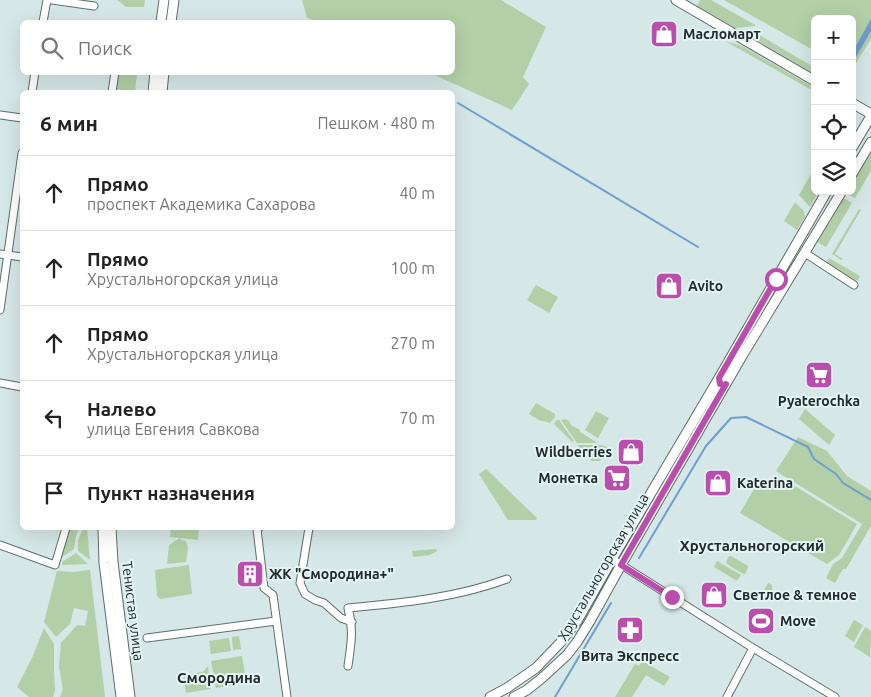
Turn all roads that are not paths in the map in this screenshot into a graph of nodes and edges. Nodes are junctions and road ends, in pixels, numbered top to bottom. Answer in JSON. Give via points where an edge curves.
{"nodes":[{"id":1,"x":47,"y":0,"type":"edge"},
{"id":2,"x":52,"y":0,"type":"edge"},
{"id":3,"x":164,"y":0,"type":"edge"},
{"id":4,"x":174,"y":0,"type":"edge"},
{"id":5,"x":679,"y":1,"type":"edge"},
{"id":6,"x":94,"y":6,"type":"dead end"},
{"id":7,"x":43,"y":20,"type":"edge"},
{"id":8,"x":161,"y":20,"type":"edge"},
{"id":9,"x":171,"y":20,"type":"edge"},
{"id":10,"x":35,"y":75,"type":"edge"},
{"id":11,"x":115,"y":75,"type":"edge"},
{"id":12,"x":155,"y":75,"type":"edge"},
{"id":13,"x":164,"y":75,"type":"edge"},
{"id":14,"x":811,"y":79,"type":"edge"},
{"id":15,"x":32,"y":90,"type":"edge"},
{"id":16,"x":112,"y":90,"type":"edge"},
{"id":17,"x":153,"y":90,"type":"edge"},
{"id":18,"x":162,"y":90,"type":"edge"},
{"id":19,"x":855,"y":105,"type":"edge"},
{"id":20,"x":0,"y":115,"type":"edge"},
{"id":21,"x":871,"y":115,"type":"edge"},
{"id":22,"x":20,"y":118,"type":"edge"},
{"id":23,"x":856,"y":141,"type":"edge"},
{"id":24,"x":871,"y":142,"type":"edge"},
{"id":25,"x":20,"y":164,"type":"edge"},
{"id":26,"x":856,"y":167,"type":"edge"},
{"id":27,"x":825,"y":195,"type":"edge"},
{"id":28,"x":840,"y":195,"type":"edge"},
{"id":29,"x":804,"y":253,"type":"junction"},
{"id":30,"x":4,"y":254,"type":"edge"},
{"id":31,"x":20,"y":257,"type":"edge"},
{"id":32,"x":854,"y":284,"type":"dead end"},
{"id":33,"x":0,"y":310,"type":"edge"},
{"id":34,"x":722,"y":381,"type":"junction"},
{"id":35,"x":0,"y":383,"type":"edge"},
{"id":36,"x":20,"y":387,"type":"edge"},
{"id":37,"x":692,"y":422,"type":"junction"},
{"id":38,"x":701,"y":427,"type":"junction"},
{"id":39,"x":65,"y":530,"type":"edge"},
{"id":40,"x":103,"y":530,"type":"edge"},
{"id":41,"x":111,"y":530,"type":"edge"},
{"id":42,"x":257,"y":530,"type":"edge"},
{"id":43,"x":309,"y":530,"type":"edge"},
{"id":44,"x":0,"y":545,"type":"edge"},
{"id":45,"x":612,"y":559,"type":"junction"},
{"id":46,"x":621,"y":565,"type":"junction"},
{"id":47,"x":507,"y":579,"type":"dead end"},
{"id":48,"x":276,"y":621,"type":"junction"},
{"id":49,"x":352,"y":622,"type":"junction"},
{"id":50,"x":147,"y":638,"type":"dead end"},
{"id":51,"x":753,"y":648,"type":"junction"},
{"id":52,"x":348,"y":666,"type":"dead end"},
{"id":53,"x":511,"y":694,"type":"edge"},
{"id":54,"x":121,"y":697,"type":"edge"},
{"id":55,"x":130,"y":697,"type":"edge"},
{"id":56,"x":287,"y":697,"type":"edge"},
{"id":57,"x":490,"y":697,"type":"edge"},
{"id":58,"x":727,"y":697,"type":"edge"},
{"id":59,"x":835,"y":697,"type":"edge"}],
"edges":[{"from":1,"to":7,"type":"street"},
{"from":2,"to":6,"type":"street"},
{"from":3,"to":8,"type":"street"},
{"from":4,"to":9,"type":"street"},
{"from":5,"to":14,"type":"street"},
{"from":10,"to":15,"type":"street"},
{"from":11,"to":16,"type":"street"},
{"from":12,"to":17,"type":"street"},
{"from":13,"to":18,"type":"street"},
{"from":19,"to":21,"type":"street"},
{"from":20,"to":22,"type":"street"},
{"from":21,"to":23,"type":"street"},
{"from":24,"to":26,"type":"street"},
{"from":25,"to":30,"type":"street"},
{"from":27,"to":34,"type":"street","name":"Хрустальногорская улица","via":[[758,309]]},
{"from":28,"to":29,"type":"street","name":"Хрустальногорская улица"},
{"from":29,"to":32,"type":"street"},
{"from":29,"to":34,"type":"street","name":"Хрустальногорская улица"},
{"from":30,"to":31,"type":"street"},
{"from":30,"to":33,"type":"street"},
{"from":34,"to":37,"type":"street","name":"Хрустальногорская улица"},
{"from":34,"to":38,"type":"street","name":"Хрустальногорская улица"},
{"from":35,"to":36,"type":"street"},
{"from":37,"to":38,"type":"street","via":[[699,422]]},
{"from":37,"to":45,"type":"street","name":"Хрустальногорская улица"},
{"from":38,"to":46,"type":"street","name":"Хрустальногорская улица"},
{"from":39,"to":44,"type":"street","via":[[55,565]]},
{"from":40,"to":54,"type":"street","name":"Тенистая улица","via":[[104,563]]},
{"from":41,"to":55,"type":"street","name":"Тенистая улица"},
{"from":42,"to":48,"type":"street","via":[[264,588],[273,595]]},
{"from":43,"to":49,"type":"street","via":[[300,582],[302,588],[305,594]]},
{"from":45,"to":46,"type":"street"},
{"from":45,"to":53,"type":"street","name":"Хрустальногорская улица","via":[[577,621]]},
{"from":46,"to":51,"type":"street"},
{"from":46,"to":53,"type":"street","name":"Хрустальногорская улица","via":[[572,648],[542,678],[526,690]]},
{"from":47,"to":49,"type":"street","via":[[448,596],[348,608]]},
{"from":48,"to":50,"type":"street"},
{"from":48,"to":56,"type":"street"},
{"from":49,"to":52,"type":"street"},
{"from":51,"to":58,"type":"street"},
{"from":51,"to":59,"type":"street"},
{"from":53,"to":57,"type":"street"}]}
